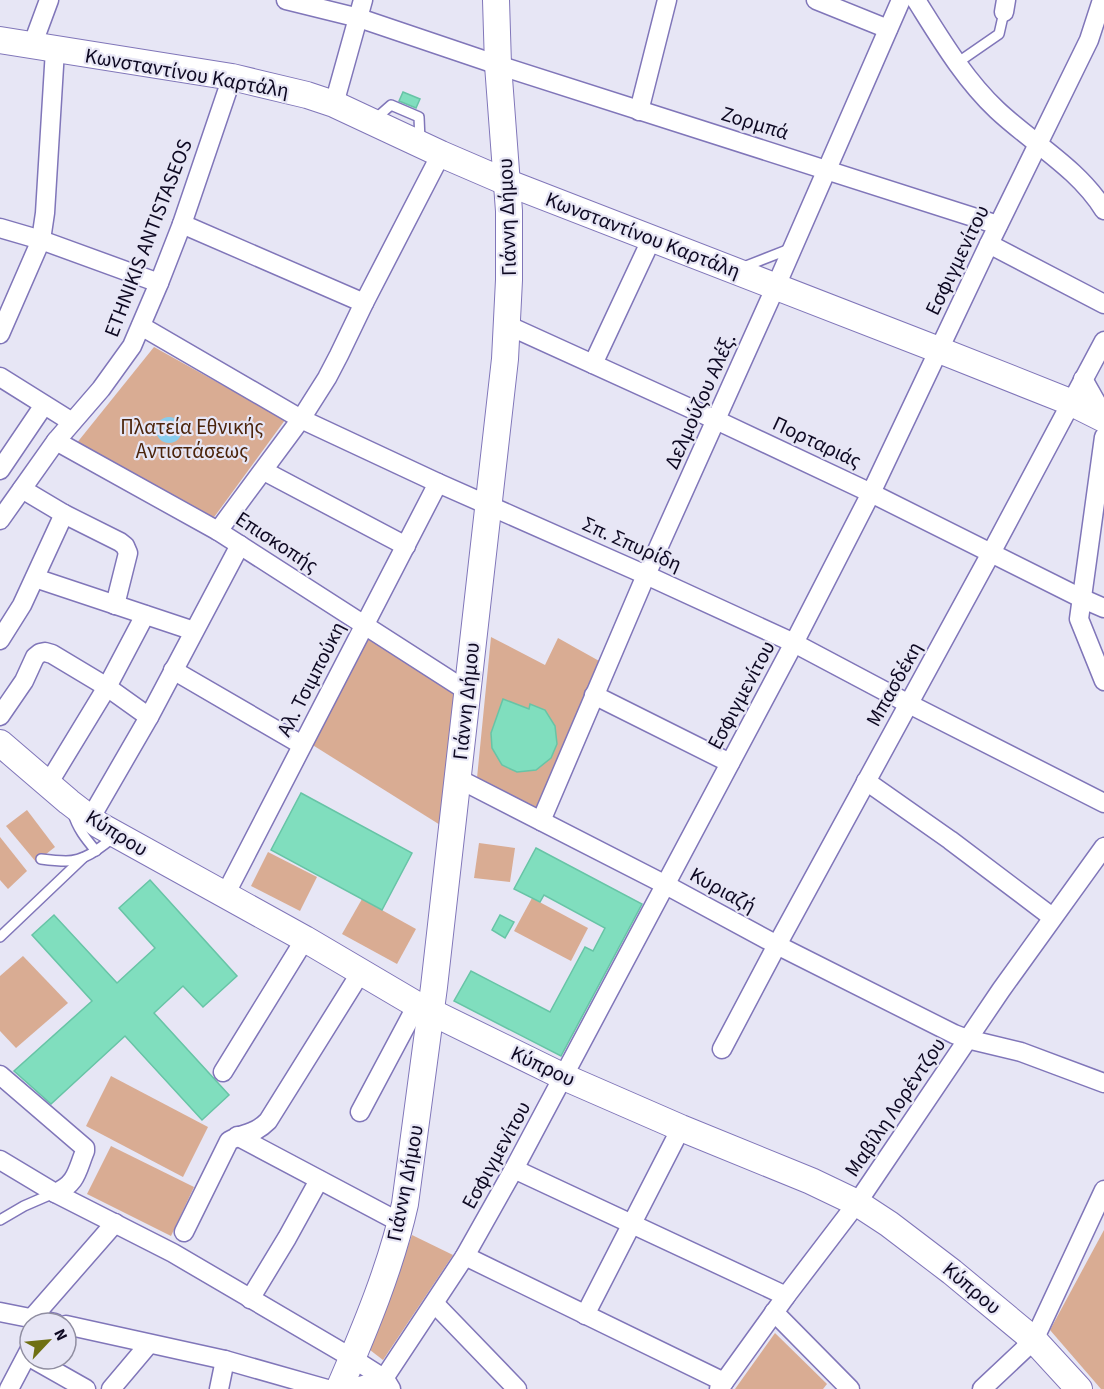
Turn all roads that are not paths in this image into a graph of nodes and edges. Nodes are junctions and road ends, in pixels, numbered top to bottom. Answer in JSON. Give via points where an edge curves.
{"nodes":[{"id":1,"x":49,"y":0,"type":"edge"},
{"id":2,"x":286,"y":0,"type":"edge"},
{"id":3,"x":363,"y":0,"type":"edge"},
{"id":4,"x":496,"y":0,"type":"edge"},
{"id":5,"x":667,"y":0,"type":"edge"},
{"id":6,"x":816,"y":0,"type":"edge"},
{"id":7,"x":901,"y":0,"type":"edge"},
{"id":8,"x":916,"y":0,"type":"edge"},
{"id":9,"x":1102,"y":0,"type":"edge"},
{"id":10,"x":1005,"y":6,"type":"edge"},
{"id":11,"x":359,"y":18,"type":"junction"},
{"id":12,"x":1100,"y":24,"type":"edge"},
{"id":13,"x":888,"y":29,"type":"junction"},
{"id":14,"x":0,"y":40,"type":"edge"},
{"id":15,"x":44,"y":48,"type":"junction"},
{"id":16,"x":957,"y":63,"type":"junction"},
{"id":17,"x":498,"y":65,"type":"junction"},
{"id":18,"x":232,"y":77,"type":"junction"},
{"id":19,"x":334,"y":104,"type":"junction"},
{"id":20,"x":639,"y":111,"type":"junction"},
{"id":21,"x":1038,"y":144,"type":"junction"},
{"id":22,"x":430,"y":150,"type":"junction"},
{"id":23,"x":827,"y":170,"type":"junction"},
{"id":24,"x":506,"y":182,"type":"junction"},
{"id":25,"x":1103,"y":204,"type":"edge"},
{"id":26,"x":182,"y":224,"type":"junction"},
{"id":27,"x":998,"y":225,"type":"junction"},
{"id":28,"x":0,"y":228,"type":"edge"},
{"id":29,"x":652,"y":238,"type":"junction"},
{"id":30,"x":40,"y":240,"type":"junction"},
{"id":31,"x":989,"y":244,"type":"junction"},
{"id":32,"x":793,"y":247,"type":"junction"},
{"id":33,"x":736,"y":270,"type":"junction"},
{"id":34,"x":159,"y":283,"type":"junction"},
{"id":35,"x":776,"y":286,"type":"junction"},
{"id":36,"x":364,"y":303,"type":"junction"},
{"id":37,"x":1104,"y":304,"type":"edge"},
{"id":38,"x":507,"y":325,"type":"junction"},
{"id":39,"x":141,"y":327,"type":"junction"},
{"id":40,"x":0,"y":334,"type":"edge"},
{"id":41,"x":1104,"y":341,"type":"edge"},
{"id":42,"x":939,"y":350,"type":"junction"},
{"id":43,"x":593,"y":364,"type":"junction"},
{"id":44,"x":0,"y":377,"type":"edge"},
{"id":45,"x":1083,"y":379,"type":"junction"},
{"id":46,"x":1070,"y":402,"type":"junction"},
{"id":47,"x":44,"y":405,"type":"junction"},
{"id":48,"x":1104,"y":417,"type":"edge"},
{"id":49,"x":302,"y":418,"type":"junction"},
{"id":50,"x":716,"y":420,"type":"junction"},
{"id":51,"x":72,"y":422,"type":"junction"},
{"id":52,"x":1104,"y":437,"type":"edge"},
{"id":53,"x":56,"y":441,"type":"junction"},
{"id":54,"x":0,"y":470,"type":"edge"},
{"id":55,"x":264,"y":471,"type":"junction"},
{"id":56,"x":438,"y":483,"type":"junction"},
{"id":57,"x":22,"y":489,"type":"junction"},
{"id":58,"x":871,"y":493,"type":"junction"},
{"id":59,"x":488,"y":505,"type":"junction"},
{"id":60,"x":64,"y":514,"type":"junction"},
{"id":61,"x":0,"y":520,"type":"edge"},
{"id":62,"x":218,"y":531,"type":"junction"},
{"id":63,"x":240,"y":545,"type":"junction"},
{"id":64,"x":406,"y":546,"type":"junction"},
{"id":65,"x":991,"y":553,"type":"junction"},
{"id":66,"x":646,"y":575,"type":"junction"},
{"id":67,"x":35,"y":578,"type":"junction"},
{"id":68,"x":1081,"y":598,"type":"junction"},
{"id":69,"x":115,"y":605,"type":"junction"},
{"id":70,"x":1104,"y":608,"type":"edge"},
{"id":71,"x":145,"y":615,"type":"junction"},
{"id":72,"x":364,"y":625,"type":"junction"},
{"id":73,"x":194,"y":631,"type":"junction"},
{"id":74,"x":0,"y":640,"type":"edge"},
{"id":75,"x":794,"y":643,"type":"junction"},
{"id":76,"x":173,"y":670,"type":"junction"},
{"id":77,"x":1104,"y":681,"type":"edge"},
{"id":78,"x":107,"y":687,"type":"junction"},
{"id":79,"x":467,"y":691,"type":"junction"},
{"id":80,"x":594,"y":695,"type":"junction"},
{"id":81,"x":909,"y":704,"type":"junction"},
{"id":82,"x":0,"y":716,"type":"edge"},
{"id":83,"x":149,"y":717,"type":"junction"},
{"id":84,"x":0,"y":743,"type":"edge"},
{"id":85,"x":302,"y":745,"type":"junction"},
{"id":86,"x":730,"y":763,"type":"junction"},
{"id":87,"x":457,"y":778,"type":"junction"},
{"id":88,"x":866,"y":781,"type":"junction"},
{"id":89,"x":48,"y":784,"type":"junction"},
{"id":90,"x":69,"y":802,"type":"junction"},
{"id":91,"x":1104,"y":803,"type":"edge"},
{"id":92,"x":90,"y":819,"type":"junction"},
{"id":93,"x":541,"y":821,"type":"junction"},
{"id":94,"x":106,"y":843,"type":"junction"},
{"id":95,"x":1104,"y":847,"type":"edge"},
{"id":96,"x":83,"y":858,"type":"junction"},
{"id":97,"x":41,"y":859,"type":"dead end"},
{"id":98,"x":666,"y":885,"type":"junction"},
{"id":99,"x":225,"y":895,"type":"junction"},
{"id":100,"x":1052,"y":917,"type":"junction"},
{"id":101,"x":0,"y":937,"type":"edge"},
{"id":102,"x":305,"y":939,"type":"junction"},
{"id":103,"x":777,"y":945,"type":"junction"},
{"id":104,"x":361,"y":972,"type":"junction"},
{"id":105,"x":424,"y":1008,"type":"junction"},
{"id":106,"x":967,"y":1040,"type":"junction"},
{"id":107,"x":722,"y":1049,"type":"dead end"},
{"id":108,"x":223,"y":1072,"type":"dead end"},
{"id":109,"x":0,"y":1075,"type":"edge"},
{"id":110,"x":564,"y":1077,"type":"junction"},
{"id":111,"x":1104,"y":1083,"type":"edge"},
{"id":112,"x":360,"y":1112,"type":"dead end"},
{"id":113,"x":681,"y":1128,"type":"junction"},
{"id":114,"x":237,"y":1136,"type":"junction"},
{"id":115,"x":0,"y":1160,"type":"edge"},
{"id":116,"x":514,"y":1169,"type":"junction"},
{"id":117,"x":319,"y":1180,"type":"junction"},
{"id":118,"x":1104,"y":1190,"type":"edge"},
{"id":119,"x":55,"y":1193,"type":"junction"},
{"id":120,"x":857,"y":1203,"type":"junction"},
{"id":121,"x":0,"y":1220,"type":"edge"},
{"id":122,"x":115,"y":1223,"type":"junction"},
{"id":123,"x":401,"y":1223,"type":"junction"},
{"id":124,"x":631,"y":1224,"type":"junction"},
{"id":125,"x":184,"y":1232,"type":"dead end"},
{"id":126,"x":465,"y":1256,"type":"junction"},
{"id":127,"x":786,"y":1296,"type":"junction"},
{"id":128,"x":250,"y":1299,"type":"junction"},
{"id":129,"x":435,"y":1304,"type":"junction"},
{"id":130,"x":51,"y":1311,"type":"edge"},
{"id":131,"x":0,"y":1312,"type":"edge"},
{"id":132,"x":774,"y":1312,"type":"junction"},
{"id":133,"x":585,"y":1315,"type":"junction"},
{"id":134,"x":18,"y":1316,"type":"edge"},
{"id":135,"x":78,"y":1328,"type":"edge"},
{"id":136,"x":1034,"y":1340,"type":"junction"},
{"id":137,"x":149,"y":1344,"type":"junction"},
{"id":138,"x":352,"y":1358,"type":"junction"},
{"id":139,"x":225,"y":1360,"type":"junction"},
{"id":140,"x":20,"y":1371,"type":"edge"},
{"id":141,"x":56,"y":1371,"type":"edge"},
{"id":142,"x":721,"y":1385,"type":"edge"},
{"id":143,"x":384,"y":1386,"type":"edge"},
{"id":144,"x":844,"y":1387,"type":"edge"},
{"id":145,"x":9,"y":1389,"type":"edge"},
{"id":146,"x":86,"y":1389,"type":"edge"},
{"id":147,"x":111,"y":1389,"type":"edge"},
{"id":148,"x":219,"y":1389,"type":"edge"},
{"id":149,"x":327,"y":1389,"type":"edge"},
{"id":150,"x":339,"y":1389,"type":"edge"},
{"id":151,"x":350,"y":1389,"type":"edge"},
{"id":152,"x":517,"y":1389,"type":"edge"},
{"id":153,"x":982,"y":1389,"type":"edge"},
{"id":154,"x":1079,"y":1389,"type":"edge"}],
"edges":[{"from":1,"to":15,"type":"street"},
{"from":2,"to":11,"type":"street","name":"Ζορμπά"},
{"from":3,"to":11,"type":"street"},
{"from":4,"to":17,"type":"street","name":"Γιάννη Δήμου"},
{"from":5,"to":20,"type":"street"},
{"from":6,"to":13,"type":"street"},
{"from":7,"to":13,"type":"street","name":"Δελμούζου Αλέξ."},
{"from":8,"to":16,"type":"street"},
{"from":9,"to":12,"type":"street","name":"Εσφιγμενίτου"},
{"from":10,"to":16,"type":"lane","via":[[999,34]]},
{"from":11,"to":17,"type":"street","name":"Ζορμπά"},
{"from":11,"to":19,"type":"street"},
{"from":12,"to":21,"type":"street","name":"Εσφιγμενίτου"},
{"from":13,"to":23,"type":"street","name":"Δελμούζου Αλέξ."},
{"from":14,"to":15,"type":"street","name":"Κωνσταντίνου Καρτάλη"},
{"from":15,"to":18,"type":"street","name":"Κωνσταντίνου Καρτάλη"},
{"from":15,"to":30,"type":"street","via":[[45,213]]},
{"from":16,"to":21,"type":"street","via":[[988,102]]},
{"from":17,"to":20,"type":"street","name":"Ζορμπά"},
{"from":17,"to":24,"type":"street","name":"Γιάννη Δήμου"},
{"from":18,"to":19,"type":"street","name":"Κωνσταντίνου Καρτάλη"},
{"from":18,"to":26,"type":"street","name":"ETHNIKIS ANTISTASEOS"},
{"from":19,"to":22,"type":"street","name":"Κωνσταντίνου Καρτάλη"},
{"from":20,"to":23,"type":"street","name":"Ζορμπά"},
{"from":21,"to":25,"type":"street"},
{"from":21,"to":27,"type":"street","name":"Εσφιγμενίτου"},
{"from":22,"to":24,"type":"street","name":"Κωνσταντίνου Καρτάλη"},
{"from":22,"to":36,"type":"street"},
{"from":23,"to":27,"type":"street","name":"Ζορμπά"},
{"from":23,"to":32,"type":"street","name":"Δελμούζου Αλέξ."},
{"from":24,"to":29,"type":"street","name":"Κωνσταντίνου Καρτάλη"},
{"from":24,"to":38,"type":"street","name":"Γιάννη Δήμου","via":[[510,251]]},
{"from":26,"to":34,"type":"street","name":"ETHNIKIS ANTISTASEOS"},
{"from":26,"to":36,"type":"street"},
{"from":27,"to":31,"type":"street","name":"Εσφιγμενίτου"},
{"from":28,"to":30,"type":"street"},
{"from":29,"to":33,"type":"street","name":"Κωνσταντίνου Καρτάλη"},
{"from":29,"to":43,"type":"street"},
{"from":30,"to":34,"type":"street"},
{"from":30,"to":40,"type":"street"},
{"from":31,"to":37,"type":"street"},
{"from":31,"to":42,"type":"street","name":"Εσφιγμενίτου"},
{"from":32,"to":33,"type":"lane"},
{"from":32,"to":35,"type":"street","name":"Δελμούζου Αλέξ."},
{"from":33,"to":35,"type":"street","name":"Κωνσταντίνου Καρτάλη"},
{"from":34,"to":39,"type":"street","name":"ETHNIKIS ANTISTASEOS"},
{"from":35,"to":42,"type":"street","name":"Κωνσταντίνου Καρτάλη"},
{"from":35,"to":50,"type":"street","name":"Δελμούζου Αλέξ."},
{"from":36,"to":49,"type":"street"},
{"from":38,"to":43,"type":"street","name":"Πορταριάς"},
{"from":38,"to":59,"type":"street","name":"Γιάννη Δήμου"},
{"from":39,"to":49,"type":"street","name":"Σπ. Σπυρίδη"},
{"from":39,"to":51,"type":"street","name":"ETHNIKIS ANTISTASEOS","via":[[116,370]]},
{"from":41,"to":45,"type":"street","name":"Μπασδέκη"},
{"from":42,"to":46,"type":"street","name":"Κωνσταντίνου Καρτάλη"},
{"from":42,"to":58,"type":"street","name":"Εσφιγμενίτου"},
{"from":43,"to":50,"type":"street","name":"Πορταριάς"},
{"from":44,"to":47,"type":"street"},
{"from":45,"to":46,"type":"street","name":"Μπασδέκη"},
{"from":45,"to":48,"type":"street"},
{"from":46,"to":48,"type":"street","name":"Κωνσταντίνου Καρτάλη"},
{"from":46,"to":65,"type":"street","name":"Μπασδέκη"},
{"from":47,"to":51,"type":"street"},
{"from":47,"to":54,"type":"street"},
{"from":49,"to":55,"type":"street"},
{"from":49,"to":56,"type":"street","name":"Σπ. Σπυρίδη"},
{"from":50,"to":58,"type":"street","name":"Πορταριάς"},
{"from":50,"to":66,"type":"street","name":"Δελμούζου Αλέξ."},
{"from":51,"to":53,"type":"street","name":"ETHNIKIS ANTISTASEOS"},
{"from":52,"to":68,"type":"street"},
{"from":53,"to":57,"type":"street","name":"ETHNIKIS ANTISTASEOS"},
{"from":53,"to":62,"type":"street","name":"Επισκοπής"},
{"from":55,"to":62,"type":"street"},
{"from":55,"to":64,"type":"street"},
{"from":56,"to":59,"type":"street","name":"Σπ. Σπυρίδη"},
{"from":56,"to":64,"type":"street","name":"Αλ. Τσιμπούκη"},
{"from":57,"to":60,"type":"street"},
{"from":57,"to":61,"type":"street","name":"ETHNIKIS ANTISTASEOS"},
{"from":58,"to":65,"type":"street","name":"Πορταριάς"},
{"from":58,"to":75,"type":"street","name":"Εσφιγμενίτου"},
{"from":59,"to":66,"type":"street","name":"Σπ. Σπυρίδη"},
{"from":59,"to":79,"type":"street","name":"Γιάννη Δήμου"},
{"from":60,"to":67,"type":"street"},
{"from":60,"to":69,"type":"street","via":[[125,546],[128,553]]},
{"from":62,"to":63,"type":"street","name":"Επισκοπής"},
{"from":63,"to":72,"type":"street","name":"Επισκοπής"},
{"from":63,"to":73,"type":"street"},
{"from":64,"to":72,"type":"street","name":"Αλ. Τσιμπούκη"},
{"from":65,"to":68,"type":"street","name":"Πορταριάς"},
{"from":65,"to":81,"type":"street","name":"Μπασδέκη"},
{"from":66,"to":75,"type":"street","name":"Σπ. Σπυρίδη"},
{"from":66,"to":80,"type":"street","name":"Δελμούζου Αλέξ."},
{"from":67,"to":69,"type":"street"},
{"from":67,"to":74,"type":"street"},
{"from":68,"to":70,"type":"street","name":"Πορταριάς"},
{"from":68,"to":77,"type":"street","via":[[1079,619]]},
{"from":69,"to":71,"type":"street"},
{"from":71,"to":73,"type":"street"},
{"from":71,"to":78,"type":"street"},
{"from":72,"to":79,"type":"street","name":"Επισκοπής"},
{"from":72,"to":85,"type":"street","name":"Αλ. Τσιμπούκη"},
{"from":73,"to":76,"type":"street"},
{"from":75,"to":81,"type":"street","name":"Σπ. Σπυρίδη"},
{"from":75,"to":86,"type":"street","name":"Εσφιγμενίτου"},
{"from":76,"to":83,"type":"street"},
{"from":76,"to":85,"type":"street"},
{"from":78,"to":82,"type":"street","via":[[52,654],[40,653]]},
{"from":78,"to":83,"type":"street"},
{"from":78,"to":89,"type":"street"},
{"from":79,"to":87,"type":"street","name":"Γιάννη Δήμου"},
{"from":80,"to":86,"type":"street"},
{"from":80,"to":93,"type":"street","name":"Δελμούζου Αλέξ."},
{"from":81,"to":88,"type":"street","name":"Μπασδέκη"},
{"from":81,"to":91,"type":"street","name":"Σπ. Σπυρίδη"},
{"from":83,"to":92,"type":"street"},
{"from":84,"to":89,"type":"street","name":"Κύπρου"},
{"from":85,"to":99,"type":"street","name":"Αλ. Τσιμπούκη"},
{"from":86,"to":98,"type":"street","name":"Εσφιγμενίτου"},
{"from":87,"to":93,"type":"street","name":"Κυριαζή"},
{"from":87,"to":105,"type":"street","name":"Γιάννη Δήμου"},
{"from":88,"to":100,"type":"street"},
{"from":88,"to":103,"type":"street","name":"Μπασδέκη"},
{"from":89,"to":90,"type":"street","name":"Κύπρου"},
{"from":90,"to":92,"type":"street","name":"Κύπρου"},
{"from":90,"to":94,"type":"lane","via":[[85,838]]},
{"from":92,"to":94,"type":"street","name":"Κύπρου"},
{"from":93,"to":98,"type":"street","name":"Κυριαζή"},
{"from":94,"to":96,"type":"lane"},
{"from":94,"to":99,"type":"street","name":"Κύπρου"},
{"from":95,"to":100,"type":"street","name":"Μαβίλη Λορέντζου"},
{"from":96,"to":97,"type":"lane","via":[[68,862]]},
{"from":96,"to":101,"type":"lane"},
{"from":98,"to":103,"type":"street","name":"Κυριαζή"},
{"from":98,"to":110,"type":"street","name":"Εσφιγμενίτου"},
{"from":99,"to":102,"type":"street","name":"Κύπρου"},
{"from":100,"to":106,"type":"street","name":"Μαβίλη Λορέντζου"},
{"from":102,"to":104,"type":"street","name":"Κύπρου"},
{"from":102,"to":108,"type":"street"},
{"from":103,"to":106,"type":"street","name":"Κυριαζή"},
{"from":103,"to":107,"type":"street","name":"Μπασδέκη"},
{"from":104,"to":105,"type":"street","name":"Κύπρου"},
{"from":104,"to":114,"type":"street","via":[[272,1116],[257,1131]]},
{"from":105,"to":110,"type":"street","name":"Κύπρου"},
{"from":105,"to":112,"type":"street"},
{"from":105,"to":123,"type":"street","name":"Γιάννη Δήμου","via":[[408,1186]]},
{"from":106,"to":111,"type":"street","name":"Κυριαζή","via":[[1021,1052]]},
{"from":106,"to":120,"type":"street","name":"Μαβίλη Λορέντζου"},
{"from":109,"to":119,"type":"street","via":[[85,1148],[73,1182]]},
{"from":110,"to":113,"type":"street","name":"Κύπρου"},
{"from":110,"to":116,"type":"street","name":"Εσφιγμενίτου"},
{"from":113,"to":120,"type":"street","name":"Κύπρου"},
{"from":113,"to":124,"type":"street"},
{"from":114,"to":117,"type":"street"},
{"from":114,"to":125,"type":"street","via":[[229,1141]]},
{"from":115,"to":119,"type":"street"},
{"from":116,"to":124,"type":"street"},
{"from":116,"to":126,"type":"street","name":"Εσφιγμενίτου"},
{"from":117,"to":123,"type":"street"},
{"from":117,"to":128,"type":"street"},
{"from":118,"to":136,"type":"street"},
{"from":119,"to":121,"type":"lane"},
{"from":119,"to":122,"type":"street"},
{"from":120,"to":127,"type":"street","name":"Μαβίλη Λορέντζου"},
{"from":120,"to":136,"type":"street","name":"Κύπρου","via":[[928,1253]]},
{"from":122,"to":128,"type":"street"},
{"from":122,"to":130,"type":"street"},
{"from":123,"to":138,"type":"street","name":"Γιάννη Δήμου"},
{"from":124,"to":127,"type":"street"},
{"from":124,"to":133,"type":"street"},
{"from":126,"to":129,"type":"street","name":"Εσφιγμενίτου"},
{"from":126,"to":133,"type":"street"},
{"from":127,"to":132,"type":"street","name":"Μαβίλη Λορέντζου"},
{"from":128,"to":138,"type":"street"},
{"from":129,"to":143,"type":"street","name":"Εσφιγμενίτου"},
{"from":129,"to":152,"type":"street"},
{"from":131,"to":134,"type":"street"},
{"from":132,"to":142,"type":"street","name":"Μαβίλη Λορέντζου"},
{"from":132,"to":144,"type":"street"},
{"from":133,"to":142,"type":"street"},
{"from":135,"to":137,"type":"street"},
{"from":136,"to":153,"type":"street"},
{"from":136,"to":154,"type":"street","name":"Κύπρου"},
{"from":137,"to":139,"type":"street"},
{"from":137,"to":147,"type":"street"},
{"from":138,"to":143,"type":"street"},
{"from":138,"to":150,"type":"street","name":"Γιάννη Δήμου"},
{"from":139,"to":148,"type":"street"},
{"from":139,"to":149,"type":"street"},
{"from":140,"to":145,"type":"street"},
{"from":141,"to":146,"type":"street"},
{"from":143,"to":151,"type":"street"}]}
